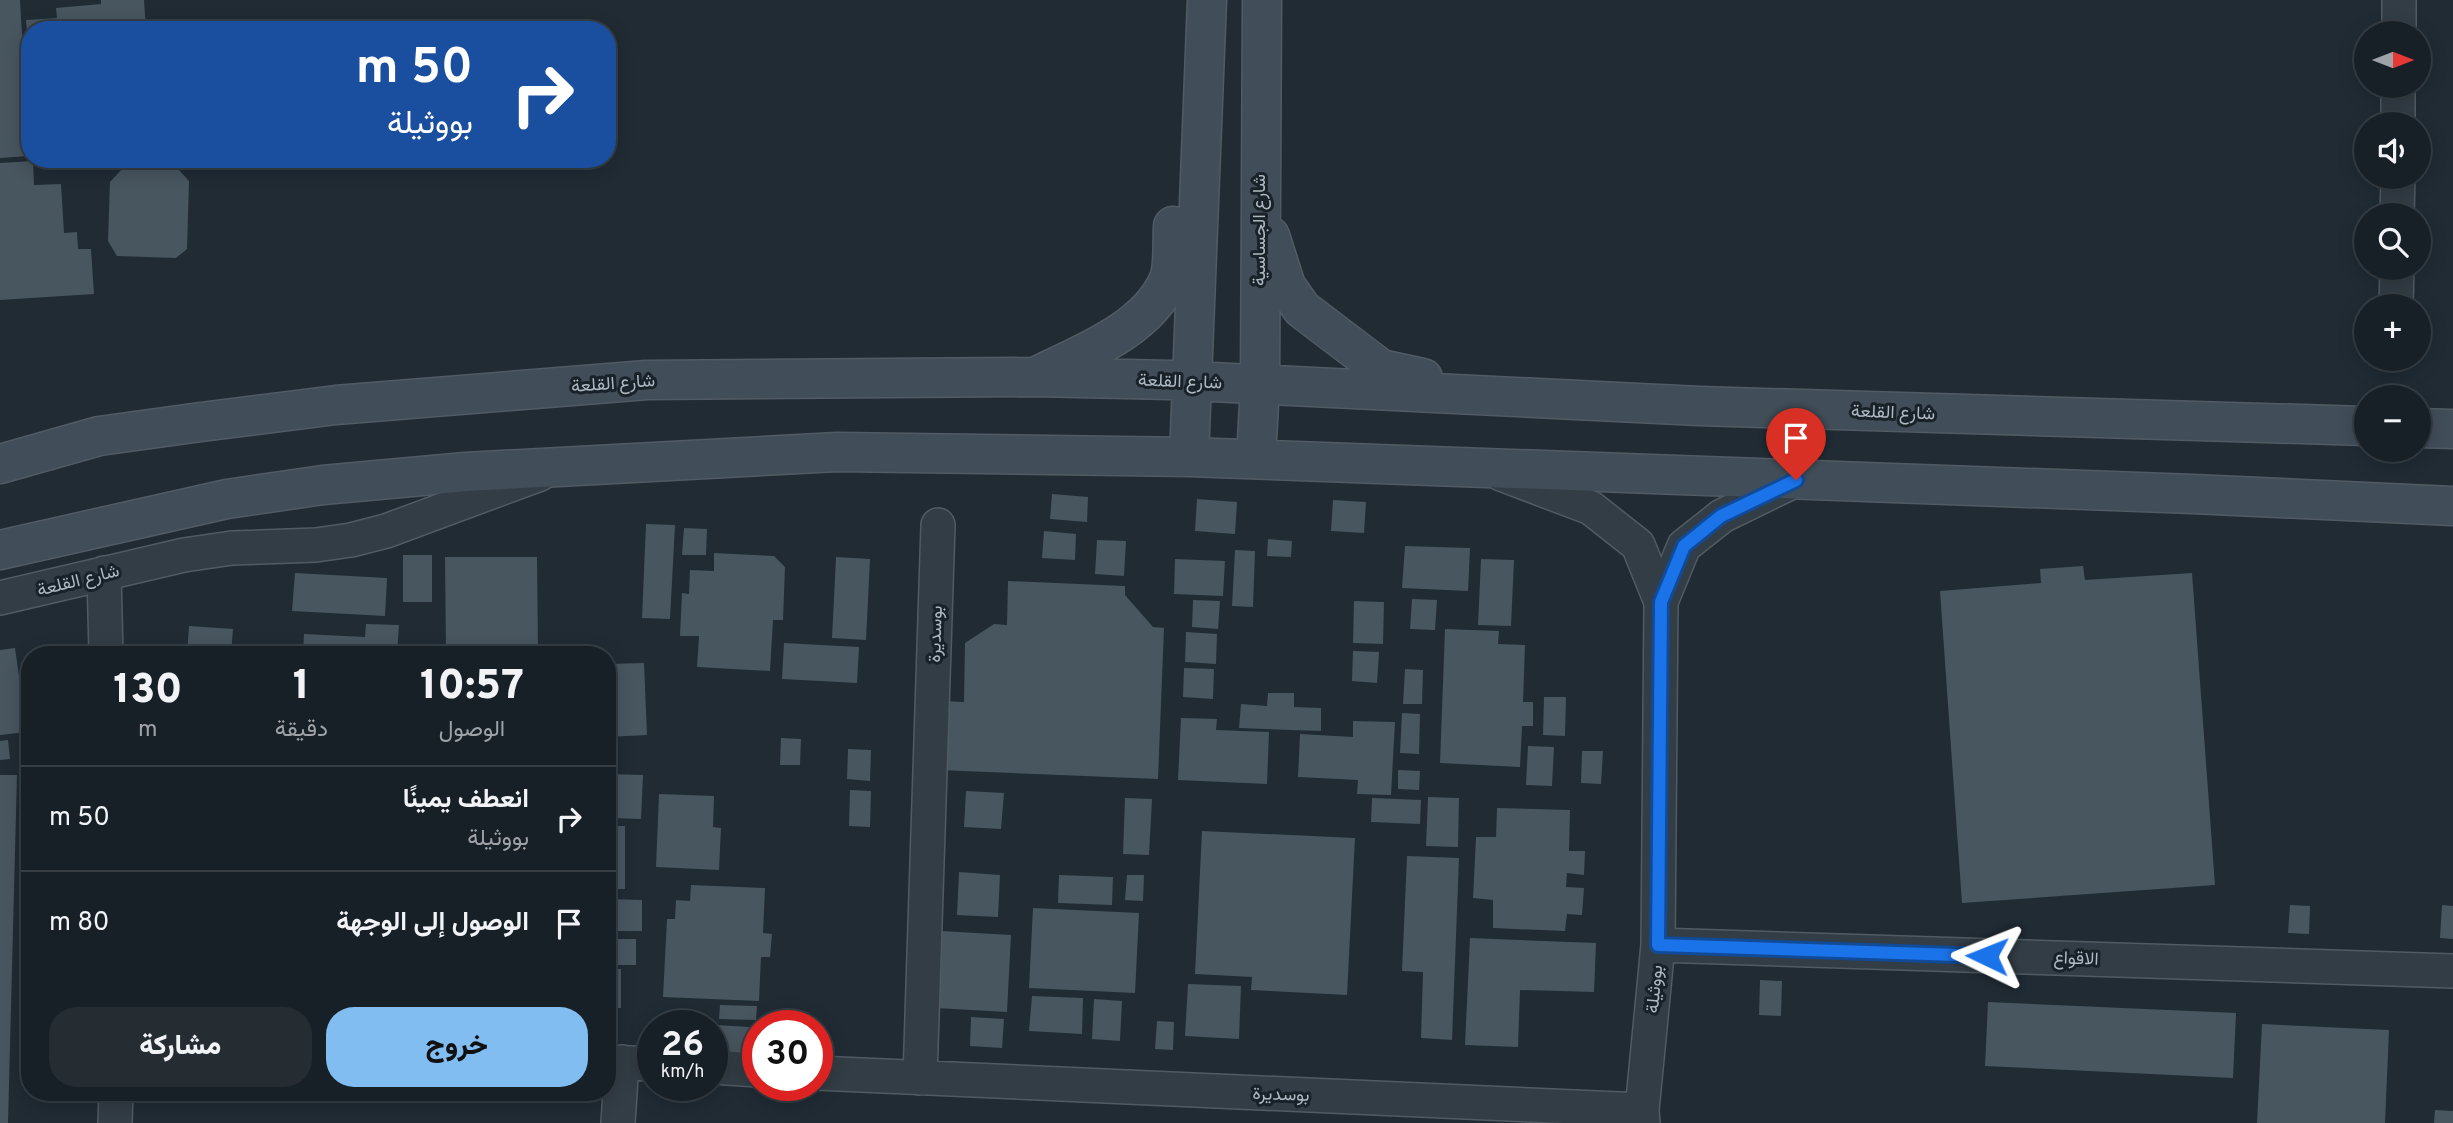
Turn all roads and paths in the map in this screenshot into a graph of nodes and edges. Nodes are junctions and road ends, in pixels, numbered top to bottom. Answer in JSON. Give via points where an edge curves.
{"nodes":[{"id":1,"x":1189,"y":0,"type":"edge"},
{"id":2,"x":1207,"y":0,"type":"edge"},
{"id":3,"x":1262,"y":0,"type":"edge"},
{"id":4,"x":2399,"y":0,"type":"edge"},
{"id":5,"x":2399,"y":21,"type":"edge"},
{"id":6,"x":1259,"y":200,"type":"junction"},
{"id":7,"x":1034,"y":377,"type":"junction"},
{"id":8,"x":1192,"y":381,"type":"junction"},
{"id":9,"x":1260,"y":385,"type":"junction"},
{"id":10,"x":1499,"y":395,"type":"junction"},
{"id":11,"x":2354,"y":426,"type":"edge"},
{"id":12,"x":2431,"y":428,"type":"edge"},
{"id":13,"x":2453,"y":429,"type":"edge"},
{"id":14,"x":1189,"y":457,"type":"junction"},
{"id":15,"x":1256,"y":459,"type":"junction"},
{"id":16,"x":0,"y":464,"type":"edge"},
{"id":17,"x":562,"y":466,"type":"junction"},
{"id":18,"x":1489,"y":469,"type":"junction"},
{"id":19,"x":1796,"y":480,"type":"junction"},
{"id":20,"x":2453,"y":506,"type":"edge"},
{"id":21,"x":938,"y":525,"type":"dead end"},
{"id":22,"x":0,"y":550,"type":"edge"},
{"id":23,"x":103,"y":573,"type":"junction"},
{"id":24,"x":0,"y":598,"type":"edge"},
{"id":25,"x":1661,"y":602,"type":"junction"},
{"id":26,"x":106,"y":646,"type":"edge"},
{"id":27,"x":1658,"y":945,"type":"junction"},
{"id":28,"x":2453,"y":971,"type":"edge"},
{"id":29,"x":627,"y":1063,"type":"edge"},
{"id":30,"x":833,"y":1074,"type":"edge"},
{"id":31,"x":920,"y":1078,"type":"junction"},
{"id":32,"x":116,"y":1101,"type":"edge"},
{"id":33,"x":1643,"y":1116,"type":"edge"},
{"id":34,"x":116,"y":1123,"type":"edge"},
{"id":35,"x":618,"y":1123,"type":"edge"}],
"edges":[{"from":1,"to":7,"type":"main road","via":[[1169,278],[1151,308],[1106,343]]},
{"from":2,"to":8,"type":"main road"},
{"from":3,"to":6,"type":"main road","name":"شارع الجساسية"},
{"from":4,"to":5,"type":"street"},
{"from":6,"to":9,"type":"main road","name":"شارع الجساسية"},
{"from":6,"to":10,"type":"main road","via":[[1286,286],[1302,309],[1381,369]]},
{"from":7,"to":8,"type":"main road","name":"شارع القلعة"},
{"from":7,"to":16,"type":"main road","name":"شارع القلعة","via":[[647,380],[336,405],[99,436]]},
{"from":8,"to":9,"type":"main road","name":"شارع القلعة"},
{"from":8,"to":14,"type":"main road"},
{"from":9,"to":10,"type":"main road","name":"شارع القلعة"},
{"from":9,"to":15,"type":"main road","name":"شارع الجساسية"},
{"from":10,"to":11,"type":"main road","name":"شارع القلعة","via":[[1699,407]]},
{"from":12,"to":13,"type":"main road"},
{"from":14,"to":15,"type":"main road","name":"شارع القلعة"},
{"from":14,"to":17,"type":"main road","name":"شارع القلعة","via":[[837,452]]},
{"from":15,"to":18,"type":"main road","name":"شارع القلعة"},
{"from":17,"to":22,"type":"main road","name":"شارع القلعة","via":[[323,485],[240,497]]},
{"from":17,"to":23,"type":"street","name":"شارع القلعة","via":[[351,540],[232,548]]},
{"from":18,"to":19,"type":"main road","name":"شارع القلعة"},
{"from":18,"to":25,"type":"street","name":"بووثيلة","via":[[1591,508],[1638,545]]},
{"from":19,"to":20,"type":"main road","name":"شارع القلعة"},
{"from":19,"to":25,"type":"street","name":"بووثيلة","via":[[1721,516],[1684,546]]},
{"from":21,"to":31,"type":"street","name":"بوسديرة"},
{"from":23,"to":24,"type":"street","name":"شارع القلعة"},
{"from":23,"to":26,"type":"street"},
{"from":25,"to":27,"type":"street","name":"بووثيلة"},
{"from":27,"to":28,"type":"street","name":"الاقواع"},
{"from":27,"to":33,"type":"street","name":"بووثيلة"},
{"from":29,"to":35,"type":"street"},
{"from":30,"to":31,"type":"street","name":"بوسديرة"},
{"from":31,"to":33,"type":"street","name":"بوسديرة"},
{"from":32,"to":34,"type":"street"}]}
